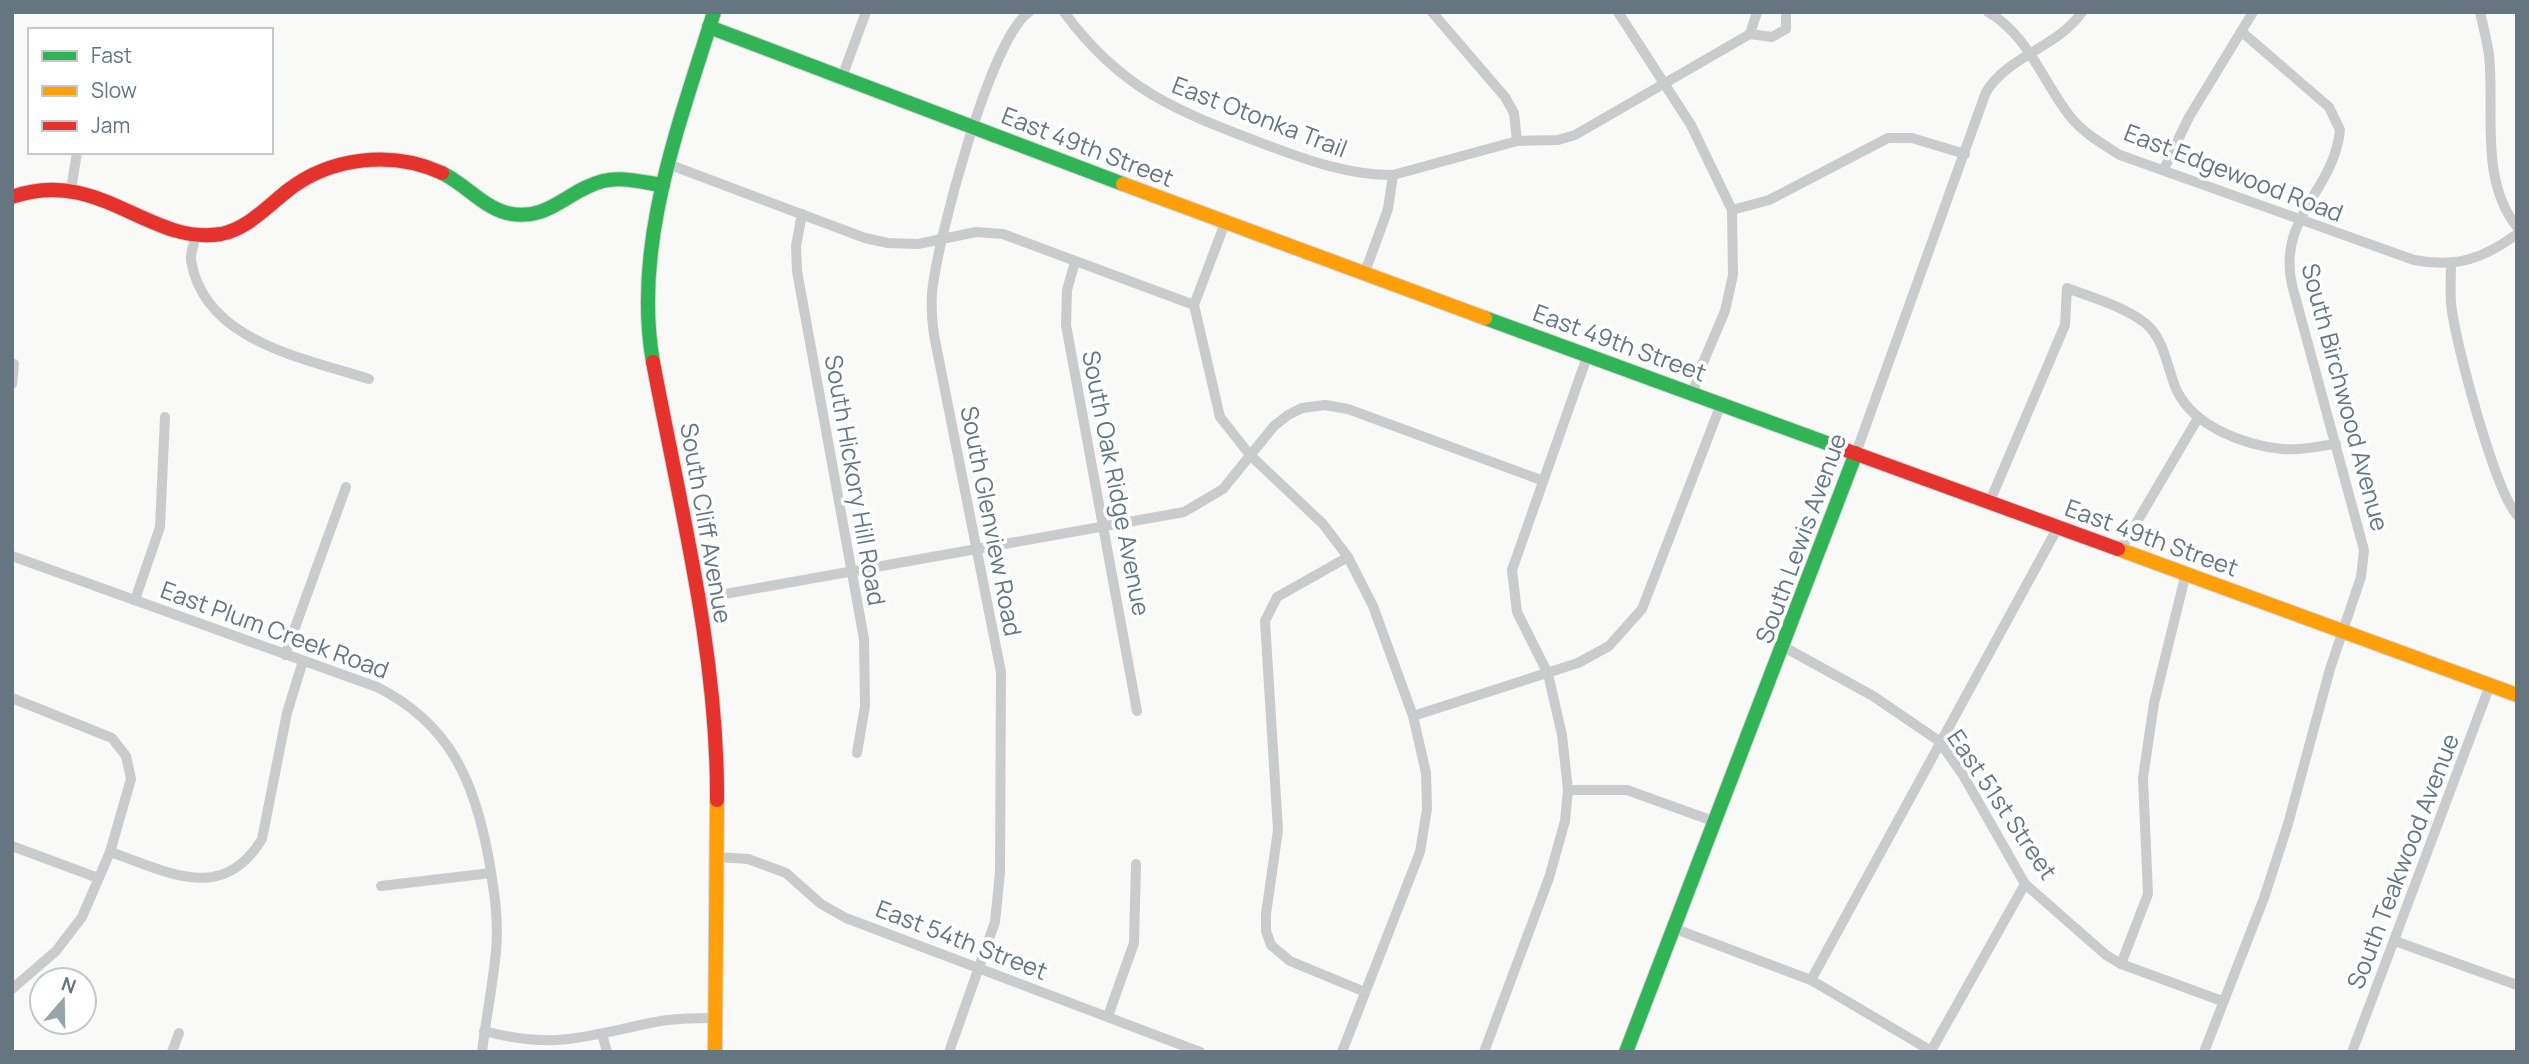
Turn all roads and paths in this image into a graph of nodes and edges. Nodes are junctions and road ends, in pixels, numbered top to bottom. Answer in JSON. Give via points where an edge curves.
{"nodes":[{"id":1,"x":713,"y":12,"type":"edge"},
{"id":2,"x":866,"y":12,"type":"edge"},
{"id":3,"x":1029,"y":12,"type":"edge"},
{"id":4,"x":1064,"y":12,"type":"edge"},
{"id":5,"x":1432,"y":12,"type":"edge"},
{"id":6,"x":1618,"y":12,"type":"edge"},
{"id":7,"x":1757,"y":12,"type":"edge"},
{"id":8,"x":1786,"y":12,"type":"edge"},
{"id":9,"x":1988,"y":12,"type":"edge"},
{"id":10,"x":2082,"y":12,"type":"edge"},
{"id":11,"x":2253,"y":12,"type":"edge"},
{"id":12,"x":2480,"y":12,"type":"edge"},
{"id":13,"x":709,"y":27,"type":"junction"},
{"id":14,"x":2243,"y":33,"type":"junction"},
{"id":15,"x":1750,"y":34,"type":"junction"},
{"id":16,"x":2031,"y":54,"type":"junction"},
{"id":17,"x":842,"y":77,"type":"junction"},
{"id":18,"x":1667,"y":82,"type":"junction"},
{"id":19,"x":973,"y":126,"type":"junction"},
{"id":20,"x":1517,"y":141,"type":"junction"},
{"id":21,"x":77,"y":154,"type":"edge"},
{"id":22,"x":1965,"y":154,"type":"junction"},
{"id":23,"x":668,"y":164,"type":"junction"},
{"id":24,"x":2164,"y":169,"type":"junction"},
{"id":25,"x":1393,"y":175,"type":"junction"},
{"id":26,"x":663,"y":184,"type":"junction"},
{"id":27,"x":71,"y":190,"type":"junction"},
{"id":28,"x":12,"y":197,"type":"edge"},
{"id":29,"x":1732,"y":211,"type":"junction"},
{"id":30,"x":802,"y":214,"type":"junction"},
{"id":31,"x":2300,"y":220,"type":"junction"},
{"id":32,"x":1225,"y":223,"type":"junction"},
{"id":33,"x":2517,"y":227,"type":"edge"},
{"id":34,"x":196,"y":234,"type":"junction"},
{"id":35,"x":2517,"y":234,"type":"edge"},
{"id":36,"x":942,"y":240,"type":"junction"},
{"id":37,"x":1075,"y":262,"type":"junction"},
{"id":38,"x":2451,"y":265,"type":"junction"},
{"id":39,"x":1365,"y":272,"type":"junction"},
{"id":40,"x":1194,"y":305,"type":"junction"},
{"id":41,"x":1588,"y":354,"type":"junction"},
{"id":42,"x":14,"y":363,"type":"dead end"},
{"id":43,"x":369,"y":379,"type":"dead end"},
{"id":44,"x":12,"y":384,"type":"edge"},
{"id":45,"x":1693,"y":393,"type":"junction"},
{"id":46,"x":1721,"y":404,"type":"junction"},
{"id":47,"x":165,"y":417,"type":"dead end"},
{"id":48,"x":2198,"y":418,"type":"junction"},
{"id":49,"x":2336,"y":444,"type":"junction"},
{"id":50,"x":1856,"y":453,"type":"junction"},
{"id":51,"x":1250,"y":455,"type":"junction"},
{"id":52,"x":1541,"y":480,"type":"junction"},
{"id":53,"x":346,"y":487,"type":"dead end"},
{"id":54,"x":1990,"y":501,"type":"junction"},
{"id":55,"x":2517,"y":515,"type":"edge"},
{"id":56,"x":1105,"y":526,"type":"junction"},
{"id":57,"x":2058,"y":527,"type":"junction"},
{"id":58,"x":2121,"y":549,"type":"junction"},
{"id":59,"x":977,"y":550,"type":"junction"},
{"id":60,"x":12,"y":556,"type":"edge"},
{"id":61,"x":1348,"y":557,"type":"junction"},
{"id":62,"x":851,"y":573,"type":"junction"},
{"id":63,"x":2186,"y":573,"type":"junction"},
{"id":64,"x":697,"y":599,"type":"junction"},
{"id":65,"x":135,"y":600,"type":"junction"},
{"id":66,"x":2343,"y":631,"type":"junction"},
{"id":67,"x":1784,"y":647,"type":"junction"},
{"id":68,"x":285,"y":655,"type":"junction"},
{"id":69,"x":303,"y":661,"type":"junction"},
{"id":70,"x":1548,"y":674,"type":"junction"},
{"id":71,"x":2490,"y":685,"type":"junction"},
{"id":72,"x":2517,"y":695,"type":"edge"},
{"id":73,"x":12,"y":698,"type":"edge"},
{"id":74,"x":1137,"y":711,"type":"dead end"},
{"id":75,"x":1413,"y":716,"type":"junction"},
{"id":76,"x":1940,"y":741,"type":"junction"},
{"id":77,"x":857,"y":753,"type":"dead end"},
{"id":78,"x":1568,"y":790,"type":"junction"},
{"id":79,"x":1713,"y":821,"type":"junction"},
{"id":80,"x":12,"y":846,"type":"edge"},
{"id":81,"x":110,"y":852,"type":"junction"},
{"id":82,"x":718,"y":857,"type":"junction"},
{"id":83,"x":1136,"y":864,"type":"dead end"},
{"id":84,"x":491,"y":873,"type":"junction"},
{"id":85,"x":98,"y":878,"type":"junction"},
{"id":86,"x":2025,"y":884,"type":"junction"},
{"id":87,"x":381,"y":886,"type":"dead end"},
{"id":88,"x":1673,"y":928,"type":"junction"},
{"id":89,"x":2395,"y":941,"type":"junction"},
{"id":90,"x":2121,"y":964,"type":"junction"},
{"id":91,"x":979,"y":968,"type":"junction"},
{"id":92,"x":1811,"y":980,"type":"junction"},
{"id":93,"x":2517,"y":985,"type":"edge"},
{"id":94,"x":12,"y":989,"type":"edge"},
{"id":95,"x":1365,"y":992,"type":"junction"},
{"id":96,"x":2222,"y":1001,"type":"junction"},
{"id":97,"x":1108,"y":1016,"type":"junction"},
{"id":98,"x":715,"y":1018,"type":"junction"},
{"id":99,"x":485,"y":1031,"type":"junction"},
{"id":100,"x":179,"y":1033,"type":"dead end"},
{"id":101,"x":602,"y":1034,"type":"junction"},
{"id":102,"x":172,"y":1052,"type":"edge"},
{"id":103,"x":482,"y":1052,"type":"edge"},
{"id":104,"x":607,"y":1052,"type":"edge"},
{"id":105,"x":715,"y":1052,"type":"edge"},
{"id":106,"x":949,"y":1052,"type":"edge"},
{"id":107,"x":1200,"y":1052,"type":"edge"},
{"id":108,"x":1342,"y":1052,"type":"edge"},
{"id":109,"x":1484,"y":1052,"type":"edge"},
{"id":110,"x":1626,"y":1052,"type":"edge"},
{"id":111,"x":1932,"y":1052,"type":"edge"},
{"id":112,"x":2204,"y":1052,"type":"edge"},
{"id":113,"x":2352,"y":1052,"type":"edge"}],
"edges":[{"from":1,"to":13,"type":"street","name":"South Cliff Avenue"},
{"from":2,"to":17,"type":"street"},
{"from":3,"to":19,"type":"street","name":"South Glenview Road","via":[[1010,34]]},
{"from":4,"to":25,"type":"street","name":"East Otonka Trail","via":[[1095,52],[1169,106],[1317,164],[1352,173]]},
{"from":5,"to":20,"type":"street","via":[[1505,97],[1514,113]]},
{"from":6,"to":18,"type":"street"},
{"from":7,"to":15,"type":"street"},
{"from":8,"to":15,"type":"street","via":[[1788,24],[1782,33],[1772,37]]},
{"from":9,"to":16,"type":"street","name":"East Edgewood Road","via":[[2011,28]]},
{"from":10,"to":16,"type":"street","name":"South Lewis Avenue","via":[[2064,32]]},
{"from":11,"to":14,"type":"street"},
{"from":12,"to":33,"type":"street","via":[[2488,54],[2492,165]]},
{"from":13,"to":17,"type":"street","name":"East 49th Street"},
{"from":13,"to":23,"type":"street","name":"South Cliff Avenue"},
{"from":14,"to":24,"type":"street","via":[[2189,117]]},
{"from":14,"to":31,"type":"street","name":"South Birchwood Avenue","via":[[2329,107],[2340,130],[2332,164]]},
{"from":15,"to":18,"type":"street","name":"East Otonka Trail"},
{"from":16,"to":22,"type":"street","name":"South Lewis Avenue","via":[[1990,85]]},
{"from":16,"to":24,"type":"street","name":"East Edgewood Road","via":[[2069,115],[2089,136],[2120,155]]},
{"from":17,"to":19,"type":"street","name":"East 49th Street"},
{"from":18,"to":20,"type":"street","name":"East Otonka Trail","via":[[1575,135]]},
{"from":18,"to":29,"type":"street"},
{"from":19,"to":32,"type":"street","name":"East 49th Street"},
{"from":19,"to":36,"type":"street","name":"South Glenview Road"},
{"from":20,"to":25,"type":"street","name":"East Otonka Trail"},
{"from":21,"to":27,"type":"street"},
{"from":22,"to":29,"type":"street","via":[[1912,138],[1888,138],[1769,200]]},
{"from":22,"to":50,"type":"street","name":"South Lewis Avenue"},
{"from":23,"to":26,"type":"street","name":"South Cliff Avenue"},
{"from":23,"to":30,"type":"street"},
{"from":24,"to":31,"type":"street","name":"East Edgewood Road"},
{"from":25,"to":39,"type":"street","via":[[1388,209]]},
{"from":26,"to":34,"type":"street","via":[[599,182],[555,210],[508,213],[425,164],[380,158],[312,175],[238,227],[214,235]]},
{"from":26,"to":64,"type":"street","name":"South Cliff Avenue","via":[[651,242],[649,323]]},
{"from":27,"to":28,"type":"street","via":[[41,186]]},
{"from":27,"to":34,"type":"street"},
{"from":29,"to":45,"type":"street","via":[[1733,275],[1725,311]]},
{"from":30,"to":36,"type":"street","via":[[888,243]]},
{"from":30,"to":62,"type":"street","name":"South Hickory Hill Road","via":[[797,271]]},
{"from":31,"to":38,"type":"street","name":"East Edgewood Road","via":[[2400,256]]},
{"from":31,"to":49,"type":"street","name":"South Birchwood Avenue","via":[[2289,246],[2289,270]]},
{"from":32,"to":39,"type":"street","name":"East 49th Street"},
{"from":32,"to":40,"type":"street"},
{"from":34,"to":43,"type":"street","via":[[191,259],[210,303],[229,325],[265,344]]},
{"from":35,"to":38,"type":"street","name":"East Edgewood Road","via":[[2494,251]]},
{"from":36,"to":37,"type":"street","via":[[976,232],[1003,234]]},
{"from":36,"to":59,"type":"street","name":"South Glenview Road","via":[[932,289],[932,321]]},
{"from":37,"to":40,"type":"street"},
{"from":37,"to":56,"type":"street","name":"South Oak Ridge Avenue","via":[[1066,325]]},
{"from":38,"to":55,"type":"street","via":[[2455,331],[2498,481]]},
{"from":39,"to":41,"type":"street","name":"East 49th Street"},
{"from":40,"to":51,"type":"street","via":[[1220,417]]},
{"from":41,"to":45,"type":"street","name":"East 49th Street"},
{"from":41,"to":52,"type":"street"},
{"from":42,"to":44,"type":"street"},
{"from":45,"to":46,"type":"street","name":"East 49th Street"},
{"from":46,"to":50,"type":"street","name":"East 49th Street"},
{"from":46,"to":70,"type":"street","via":[[1642,609],[1602,650]]},
{"from":47,"to":65,"type":"street","via":[[160,527]]},
{"from":48,"to":49,"type":"street","via":[[2238,437],[2281,449]]},
{"from":48,"to":54,"type":"street","via":[[2178,391],[2164,352],[2147,324],[2067,288],[2065,325]]},
{"from":48,"to":58,"type":"street"},
{"from":49,"to":66,"type":"street","name":"South Birchwood Avenue","via":[[2364,550],[2361,576]]},
{"from":50,"to":54,"type":"street","name":"East 49th Street"},
{"from":50,"to":67,"type":"street","name":"South Lewis Avenue"},
{"from":51,"to":52,"type":"street","via":[[1288,415],[1325,405],[1348,409]]},
{"from":51,"to":56,"type":"street","via":[[1223,489],[1195,508]]},
{"from":51,"to":61,"type":"street","via":[[1300,499]]},
{"from":52,"to":70,"type":"street","via":[[1515,556],[1511,585],[1520,621]]},
{"from":53,"to":68,"type":"street"},
{"from":54,"to":57,"type":"street","name":"East 49th Street"},
{"from":56,"to":59,"type":"street"},
{"from":56,"to":74,"type":"street","name":"South Oak Ridge Avenue"},
{"from":57,"to":58,"type":"street","name":"East 49th Street"},
{"from":57,"to":76,"type":"street"},
{"from":58,"to":63,"type":"street","name":"East 49th Street"},
{"from":59,"to":62,"type":"street"},
{"from":59,"to":91,"type":"street","name":"South Glenview Road","via":[[1001,672],[1000,872],[995,922]]},
{"from":60,"to":65,"type":"street","name":"East Plum Creek Road"},
{"from":61,"to":75,"type":"street","via":[[1373,606]]},
{"from":61,"to":95,"type":"street","via":[[1277,597],[1265,621],[1278,830],[1266,914],[1271,944],[1290,961]]},
{"from":62,"to":64,"type":"street"},
{"from":62,"to":77,"type":"street","name":"South Hickory Hill Road","via":[[864,639],[864,706]]},
{"from":63,"to":66,"type":"street","name":"East 49th Street"},
{"from":63,"to":90,"type":"street","via":[[2154,703],[2143,778],[2148,894]]},
{"from":64,"to":82,"type":"street","name":"South Cliff Avenue","via":[[718,748]]},
{"from":65,"to":68,"type":"street","name":"East Plum Creek Road"},
{"from":66,"to":71,"type":"street","name":"East 49th Street"},
{"from":66,"to":96,"type":"street","name":"South Birchwood Avenue","via":[[2264,898]]},
{"from":67,"to":76,"type":"street","name":"East 51st Street","via":[[1873,696]]},
{"from":67,"to":79,"type":"street","name":"South Lewis Avenue"},
{"from":68,"to":69,"type":"street","name":"East Plum Creek Road"},
{"from":69,"to":81,"type":"street","via":[[287,713],[262,839],[251,856],[217,877],[189,879]]},
{"from":69,"to":84,"type":"street","name":"East Plum Creek Road","via":[[385,691],[432,727],[459,761],[475,796]]},
{"from":70,"to":75,"type":"street"},
{"from":70,"to":78,"type":"street"},
{"from":71,"to":72,"type":"street","name":"East 49th Street"},
{"from":71,"to":89,"type":"street","name":"South Teakwood Avenue"},
{"from":73,"to":81,"type":"street","via":[[94,729],[123,750],[131,779]]},
{"from":75,"to":95,"type":"street","via":[[1426,773],[1425,831],[1416,866]]},
{"from":76,"to":86,"type":"street","name":"East 51st Street"},
{"from":76,"to":92,"type":"street"},
{"from":78,"to":79,"type":"street","via":[[1627,790]]},
{"from":78,"to":109,"type":"street","via":[[1559,851]]},
{"from":79,"to":88,"type":"street","name":"South Lewis Avenue"},
{"from":80,"to":85,"type":"street"},
{"from":81,"to":85,"type":"street"},
{"from":82,"to":91,"type":"street","name":"East 54th Street","via":[[768,864],[846,918]]},
{"from":82,"to":98,"type":"street","name":"South Cliff Avenue"},
{"from":83,"to":97,"type":"street","via":[[1134,943]]},
{"from":84,"to":87,"type":"street"},
{"from":84,"to":99,"type":"street","name":"East Plum Creek Road","via":[[496,951]]},
{"from":85,"to":94,"type":"street","via":[[68,937]]},
{"from":86,"to":90,"type":"street","name":"East 51st Street"},
{"from":86,"to":111,"type":"street"},
{"from":88,"to":92,"type":"street"},
{"from":88,"to":110,"type":"street","name":"South Lewis Avenue"},
{"from":89,"to":93,"type":"street"},
{"from":89,"to":113,"type":"street","name":"South Teakwood Avenue"},
{"from":90,"to":96,"type":"street","name":"East 51st Street"},
{"from":91,"to":97,"type":"street","name":"East 54th Street"},
{"from":91,"to":106,"type":"street","name":"South Glenview Road"},
{"from":92,"to":111,"type":"street"},
{"from":95,"to":108,"type":"street"},
{"from":96,"to":112,"type":"street","name":"South Birchwood Avenue"},
{"from":97,"to":107,"type":"street","name":"East 54th Street"},
{"from":98,"to":101,"type":"street","via":[[660,1021]]},
{"from":98,"to":105,"type":"street","name":"South Cliff Avenue"},
{"from":99,"to":101,"type":"street","via":[[541,1041],[572,1041]]},
{"from":99,"to":103,"type":"street","name":"East Plum Creek Road"},
{"from":100,"to":102,"type":"street"},
{"from":101,"to":104,"type":"street"}]}
